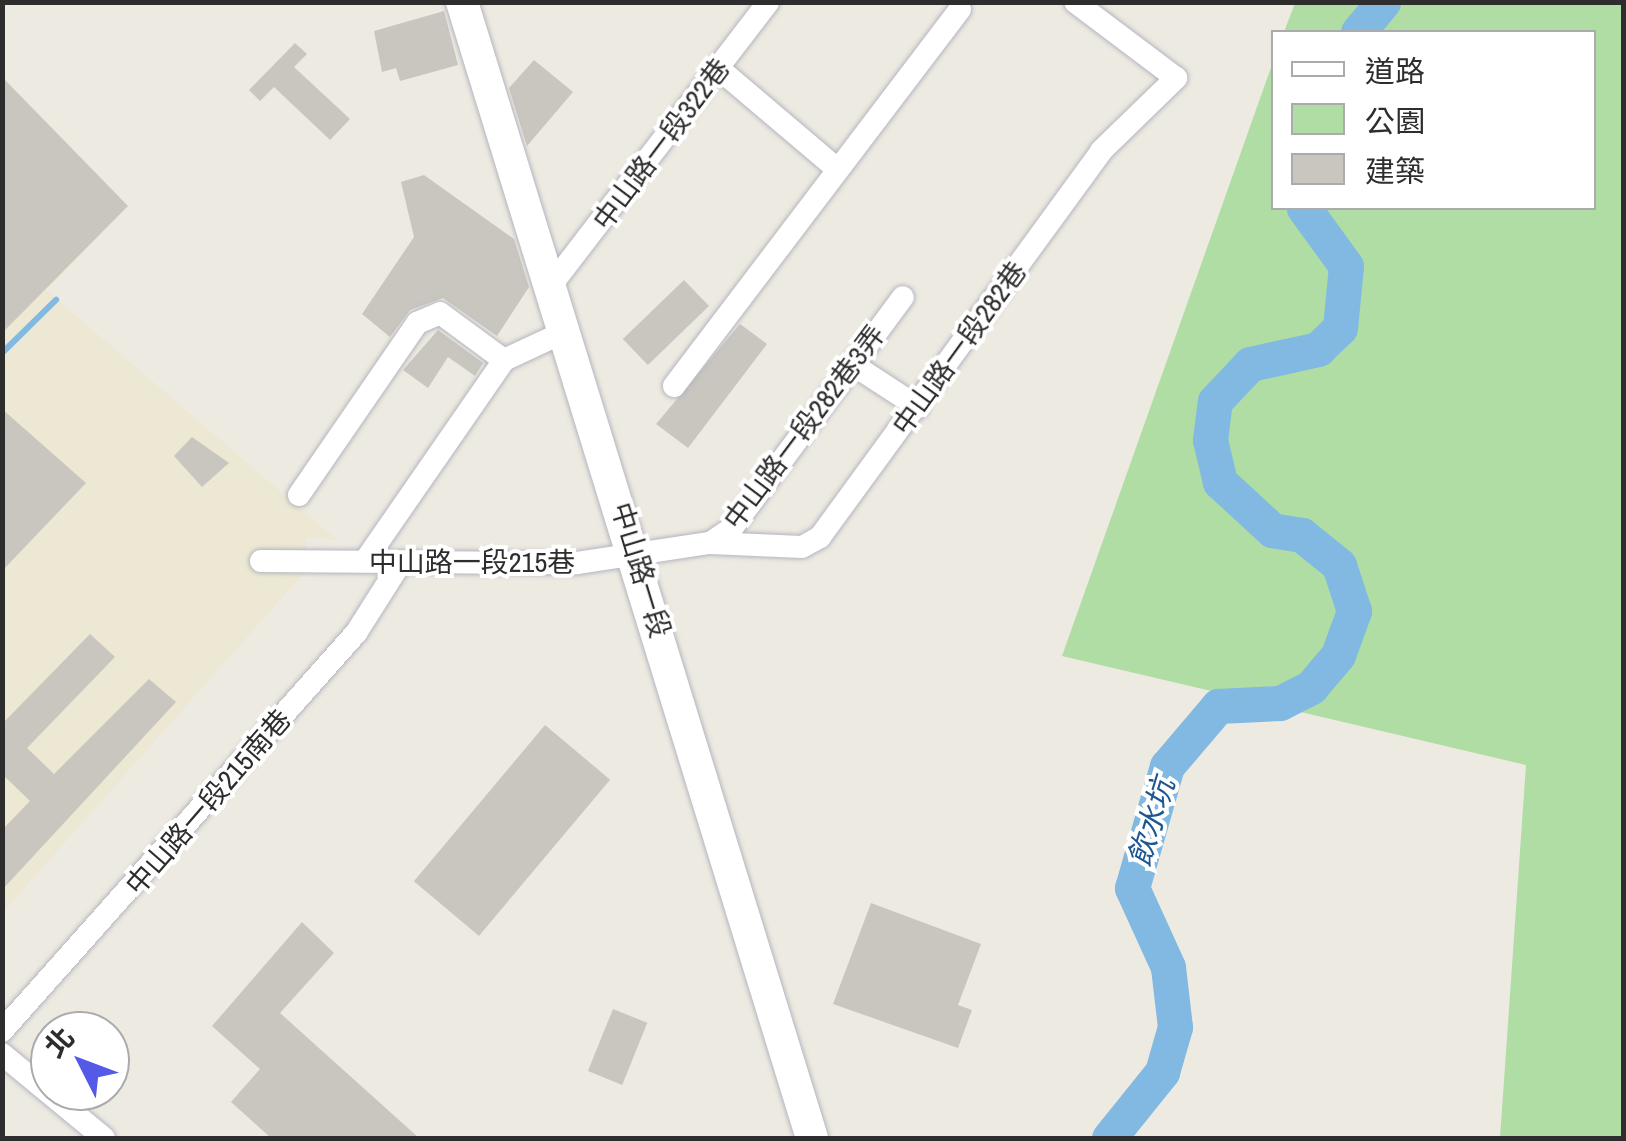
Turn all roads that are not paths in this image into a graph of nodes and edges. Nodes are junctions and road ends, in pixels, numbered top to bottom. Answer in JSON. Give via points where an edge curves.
{"nodes":[{"id":1,"x":462,"y":2,"type":"edge"},
{"id":2,"x":768,"y":2,"type":"edge"},
{"id":3,"x":1075,"y":2,"type":"edge"},
{"id":4,"x":960,"y":9,"type":"dead end"},
{"id":5,"x":718,"y":68,"type":"junction"},
{"id":6,"x":837,"y":169,"type":"junction"},
{"id":7,"x":552,"y":284,"type":"junction"},
{"id":8,"x":903,"y":297,"type":"dead end"},
{"id":9,"x":564,"y":332,"type":"junction"},
{"id":10,"x":504,"y":360,"type":"junction"},
{"id":11,"x":852,"y":364,"type":"junction"},
{"id":12,"x":674,"y":386,"type":"dead end"},
{"id":13,"x":918,"y":407,"type":"junction"},
{"id":14,"x":299,"y":496,"type":"dead end"},
{"id":15,"x":710,"y":543,"type":"junction"},
{"id":16,"x":639,"y":558,"type":"junction"},
{"id":17,"x":261,"y":561,"type":"dead end"},
{"id":18,"x":366,"y":562,"type":"junction"},
{"id":19,"x":400,"y":562,"type":"junction"},
{"id":20,"x":2,"y":1031,"type":"edge"},
{"id":21,"x":2,"y":1054,"type":"edge"},
{"id":22,"x":104,"y":1138,"type":"edge"},
{"id":23,"x":812,"y":1138,"type":"edge"}],
"edges":[{"from":1,"to":7,"type":"main road","name":"中山路一段"},
{"from":2,"to":5,"type":"street","name":"中山路一段322巷"},
{"from":3,"to":13,"type":"street","name":"中山路一段282巷","via":[[1176,78],[1101,151]]},
{"from":4,"to":6,"type":"street"},
{"from":5,"to":6,"type":"street"},
{"from":5,"to":7,"type":"street","name":"中山路一段322巷"},
{"from":6,"to":12,"type":"street"},
{"from":7,"to":9,"type":"main road","name":"中山路一段"},
{"from":8,"to":11,"type":"street","name":"中山路一段282巷3弄"},
{"from":9,"to":10,"type":"street"},
{"from":9,"to":16,"type":"main road","name":"中山路一段"},
{"from":10,"to":14,"type":"street","via":[[440,314],[417,324]]},
{"from":10,"to":18,"type":"street"},
{"from":11,"to":13,"type":"street"},
{"from":11,"to":15,"type":"street","name":"中山路一段282巷3弄","via":[[732,528]]},
{"from":13,"to":15,"type":"street","name":"中山路一段282巷","via":[[820,537],[802,546]]},
{"from":15,"to":16,"type":"street","name":"中山路一段282巷3弄"},
{"from":16,"to":19,"type":"street","name":"中山路一段215巷"},
{"from":16,"to":23,"type":"main road","name":"中山路一段"},
{"from":17,"to":18,"type":"street","name":"中山路一段215巷","via":[[305,555]]},
{"from":18,"to":19,"type":"street","name":"中山路一段215巷"},
{"from":19,"to":20,"type":"street","name":"中山路一段215南巷","via":[[356,633]]},
{"from":21,"to":22,"type":"street"}]}
